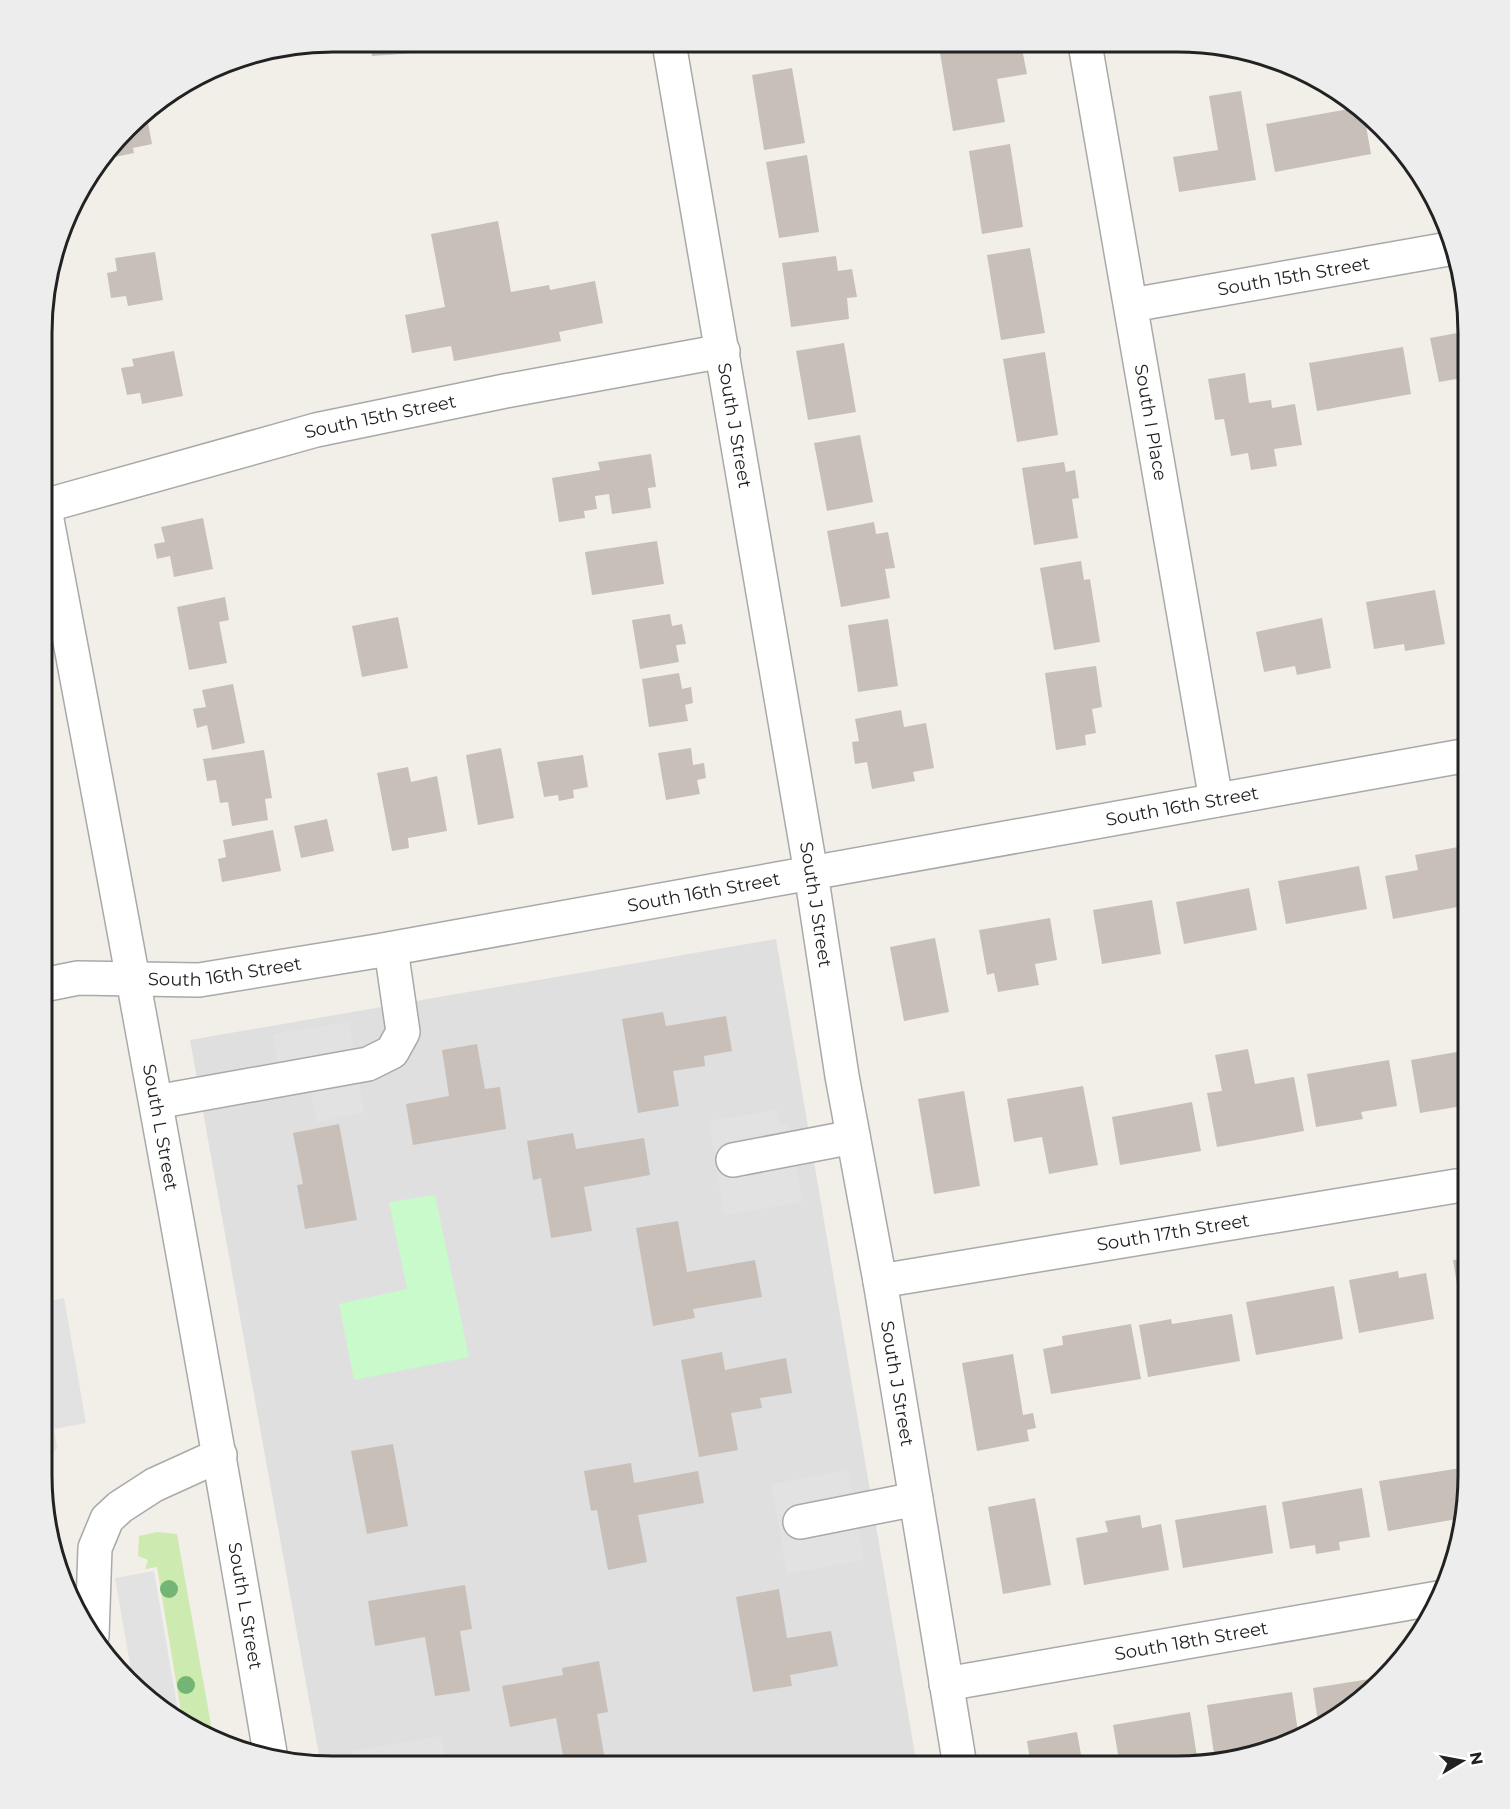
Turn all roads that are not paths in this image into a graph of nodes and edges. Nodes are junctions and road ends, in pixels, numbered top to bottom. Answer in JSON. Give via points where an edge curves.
{"nodes":[{"id":1,"x":671,"y":52,"type":"edge"},
{"id":2,"x":1086,"y":52,"type":"edge"},
{"id":3,"x":1445,"y":250,"type":"edge"},
{"id":4,"x":1132,"y":305,"type":"junction"},
{"id":5,"x":723,"y":351,"type":"junction"},
{"id":6,"x":52,"y":503,"type":"edge"},
{"id":7,"x":52,"y":547,"type":"edge"},
{"id":8,"x":1458,"y":757,"type":"edge"},
{"id":9,"x":1216,"y":800,"type":"junction"},
{"id":10,"x":811,"y":873,"type":"junction"},
{"id":11,"x":391,"y":949,"type":"junction"},
{"id":12,"x":134,"y":980,"type":"junction"},
{"id":13,"x":52,"y":983,"type":"edge"},
{"id":14,"x":156,"y":1102,"type":"junction"},
{"id":15,"x":853,"y":1137,"type":"junction"},
{"id":16,"x":733,"y":1160,"type":"dead end"},
{"id":17,"x":1458,"y":1185,"type":"edge"},
{"id":18,"x":880,"y":1281,"type":"junction"},
{"id":19,"x":220,"y":1455,"type":"junction"},
{"id":20,"x":916,"y":1499,"type":"junction"},
{"id":21,"x":800,"y":1522,"type":"dead end"},
{"id":22,"x":1429,"y":1600,"type":"edge"},
{"id":23,"x":93,"y":1620,"type":"edge"},
{"id":24,"x":946,"y":1684,"type":"junction"},
{"id":25,"x":269,"y":1749,"type":"edge"},
{"id":26,"x":958,"y":1756,"type":"edge"}],
"edges":[{"from":1,"to":5,"type":"street","name":"South J Street"},
{"from":2,"to":4,"type":"street","name":"South I Place"},
{"from":3,"to":4,"type":"street","name":"South 15th Street"},
{"from":4,"to":9,"type":"street","name":"South I Place"},
{"from":5,"to":6,"type":"street","name":"South 15th Street","via":[[316,430]]},
{"from":5,"to":10,"type":"street","name":"South J Street"},
{"from":7,"to":12,"type":"street","name":"South L Street"},
{"from":8,"to":9,"type":"street","name":"South 16th Street"},
{"from":9,"to":10,"type":"street","name":"South 16th Street"},
{"from":10,"to":11,"type":"street","name":"South 16th Street"},
{"from":10,"to":15,"type":"street","name":"South J Street"},
{"from":11,"to":12,"type":"street","name":"South 16th Street","via":[[200,980]]},
{"from":11,"to":14,"type":"street","via":[[403,1032],[392,1052],[368,1064]]},
{"from":12,"to":13,"type":"street","name":"South 16th Street","via":[[78,978]]},
{"from":12,"to":14,"type":"street","name":"South L Street"},
{"from":14,"to":19,"type":"street","name":"South L Street"},
{"from":15,"to":16,"type":"street"},
{"from":15,"to":18,"type":"street","name":"South J Street"},
{"from":17,"to":18,"type":"street","name":"South 17th Street"},
{"from":18,"to":20,"type":"street","name":"South J Street"},
{"from":19,"to":23,"type":"street","via":[[154,1485],[107,1520],[95,1548]]},
{"from":19,"to":25,"type":"street","name":"South L Street"},
{"from":20,"to":21,"type":"street"},
{"from":20,"to":24,"type":"street","name":"South J Street"},
{"from":22,"to":24,"type":"street","name":"South 18th Street"},
{"from":24,"to":26,"type":"street","name":"South J Street"}]}
